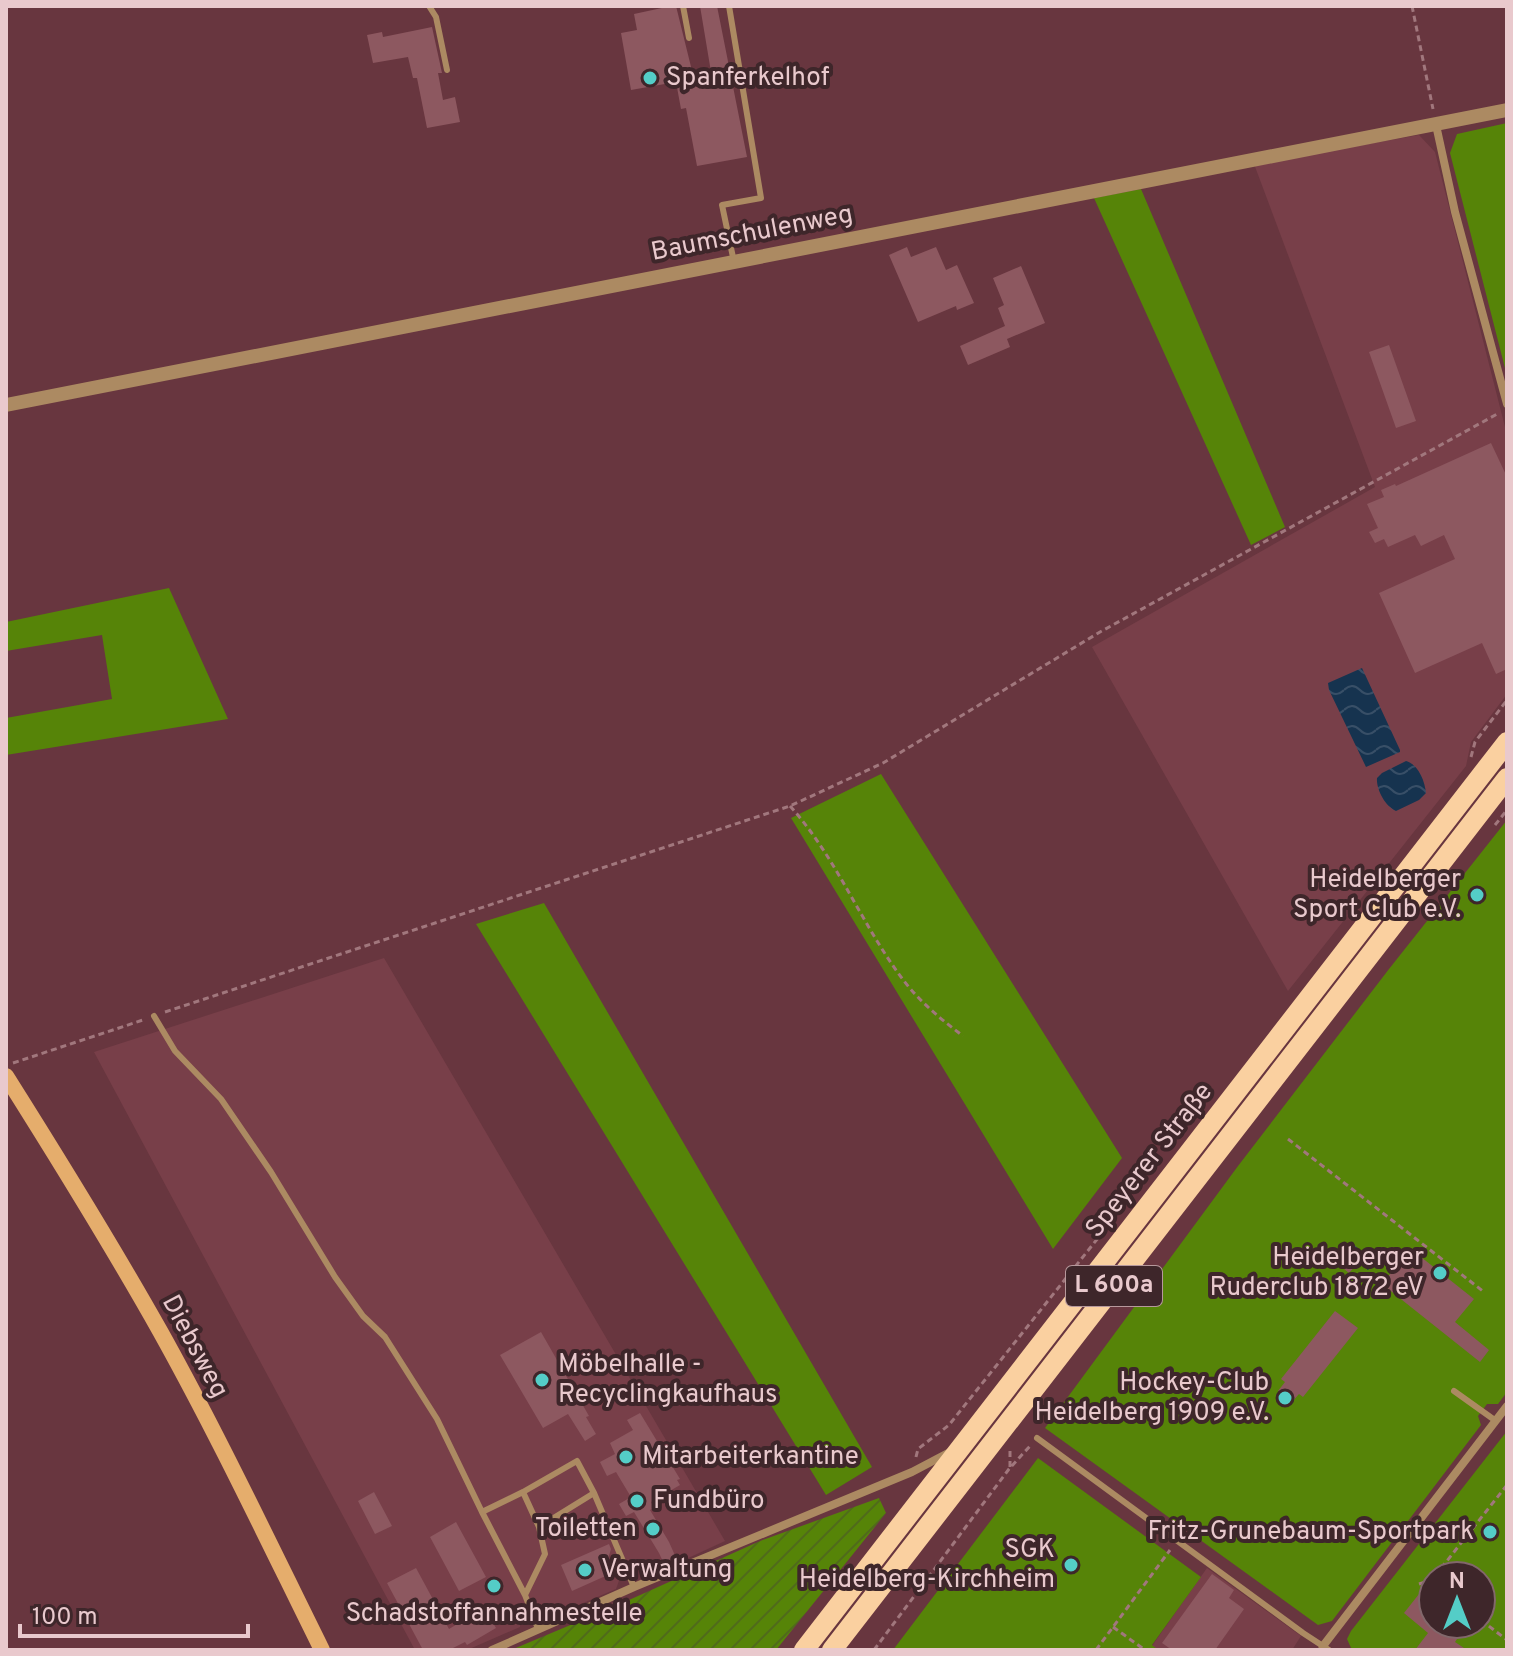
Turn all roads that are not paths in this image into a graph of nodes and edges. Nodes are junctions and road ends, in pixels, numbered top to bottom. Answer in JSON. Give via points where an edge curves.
{"nodes":[{"id":1,"x":429,"y":6,"type":"edge"},
{"id":2,"x":683,"y":6,"type":"edge"},
{"id":3,"x":729,"y":6,"type":"edge"},
{"id":4,"x":689,"y":38,"type":"dead end"},
{"id":5,"x":447,"y":70,"type":"dead end"},
{"id":6,"x":1507,"y":110,"type":"edge"},
{"id":7,"x":1436,"y":125,"type":"junction"},
{"id":8,"x":734,"y":262,"type":"junction"},
{"id":9,"x":6,"y":405,"type":"edge"},
{"id":10,"x":1507,"y":406,"type":"edge"},
{"id":11,"x":1498,"y":739,"type":"edge"},
{"id":12,"x":1507,"y":778,"type":"edge"},
{"id":13,"x":154,"y":1016,"type":"road end"},
{"id":14,"x":6,"y":1076,"type":"edge"},
{"id":15,"x":1454,"y":1391,"type":"dead end"},
{"id":16,"x":1507,"y":1406,"type":"edge"},
{"id":17,"x":1496,"y":1421,"type":"junction"},
{"id":18,"x":1037,"y":1438,"type":"road end"},
{"id":19,"x":963,"y":1444,"type":"junction"},
{"id":20,"x":523,"y":1492,"type":"junction"},
{"id":21,"x":594,"y":1493,"type":"junction"},
{"id":22,"x":482,"y":1512,"type":"junction"},
{"id":23,"x":539,"y":1527,"type":"junction"},
{"id":24,"x":634,"y":1587,"type":"junction"},
{"id":25,"x":525,"y":1595,"type":"junction"},
{"id":26,"x":538,"y":1629,"type":"junction"},
{"id":27,"x":1325,"y":1649,"type":"edge"},
{"id":28,"x":322,"y":1650,"type":"edge"},
{"id":29,"x":492,"y":1650,"type":"edge"},
{"id":30,"x":804,"y":1650,"type":"edge"},
{"id":31,"x":832,"y":1650,"type":"edge"}],
"edges":[{"from":1,"to":5,"type":"lane"},
{"from":2,"to":4,"type":"lane"},
{"from":3,"to":8,"type":"lane","via":[[761,198],[722,205]]},
{"from":6,"to":7,"type":"street","name":"Baumschulenweg"},
{"from":7,"to":8,"type":"street","name":"Baumschulenweg"},
{"from":7,"to":10,"type":"street"},
{"from":8,"to":9,"type":"street","name":"Baumschulenweg"},
{"from":11,"to":19,"type":"main road","name":"Speyerer Straße","number":"L 600a"},
{"from":12,"to":31,"type":"main road","name":"Speyerer Straße","number":"L 600a"},
{"from":13,"to":22,"type":"lane","via":[[175,1051],[221,1099],[335,1277],[385,1337],[437,1419]]},
{"from":14,"to":28,"type":"main road","name":"Diebsweg","via":[[161,1332]]},
{"from":15,"to":17,"type":"lane"},
{"from":16,"to":17,"type":"street"},
{"from":17,"to":27,"type":"street"},
{"from":18,"to":27,"type":"lane"},
{"from":19,"to":24,"type":"street","via":[[912,1472]]},
{"from":19,"to":30,"type":"main road","name":"Speyerer Straße","number":"L 600a"},
{"from":20,"to":21,"type":"lane","via":[[577,1461]]},
{"from":20,"to":22,"type":"lane"},
{"from":20,"to":23,"type":"lane"},
{"from":21,"to":23,"type":"lane"},
{"from":21,"to":24,"type":"lane"},
{"from":22,"to":25,"type":"lane"},
{"from":23,"to":25,"type":"lane","via":[[545,1554]]},
{"from":24,"to":26,"type":"street"},
{"from":25,"to":26,"type":"lane"},
{"from":26,"to":29,"type":"street"}]}
